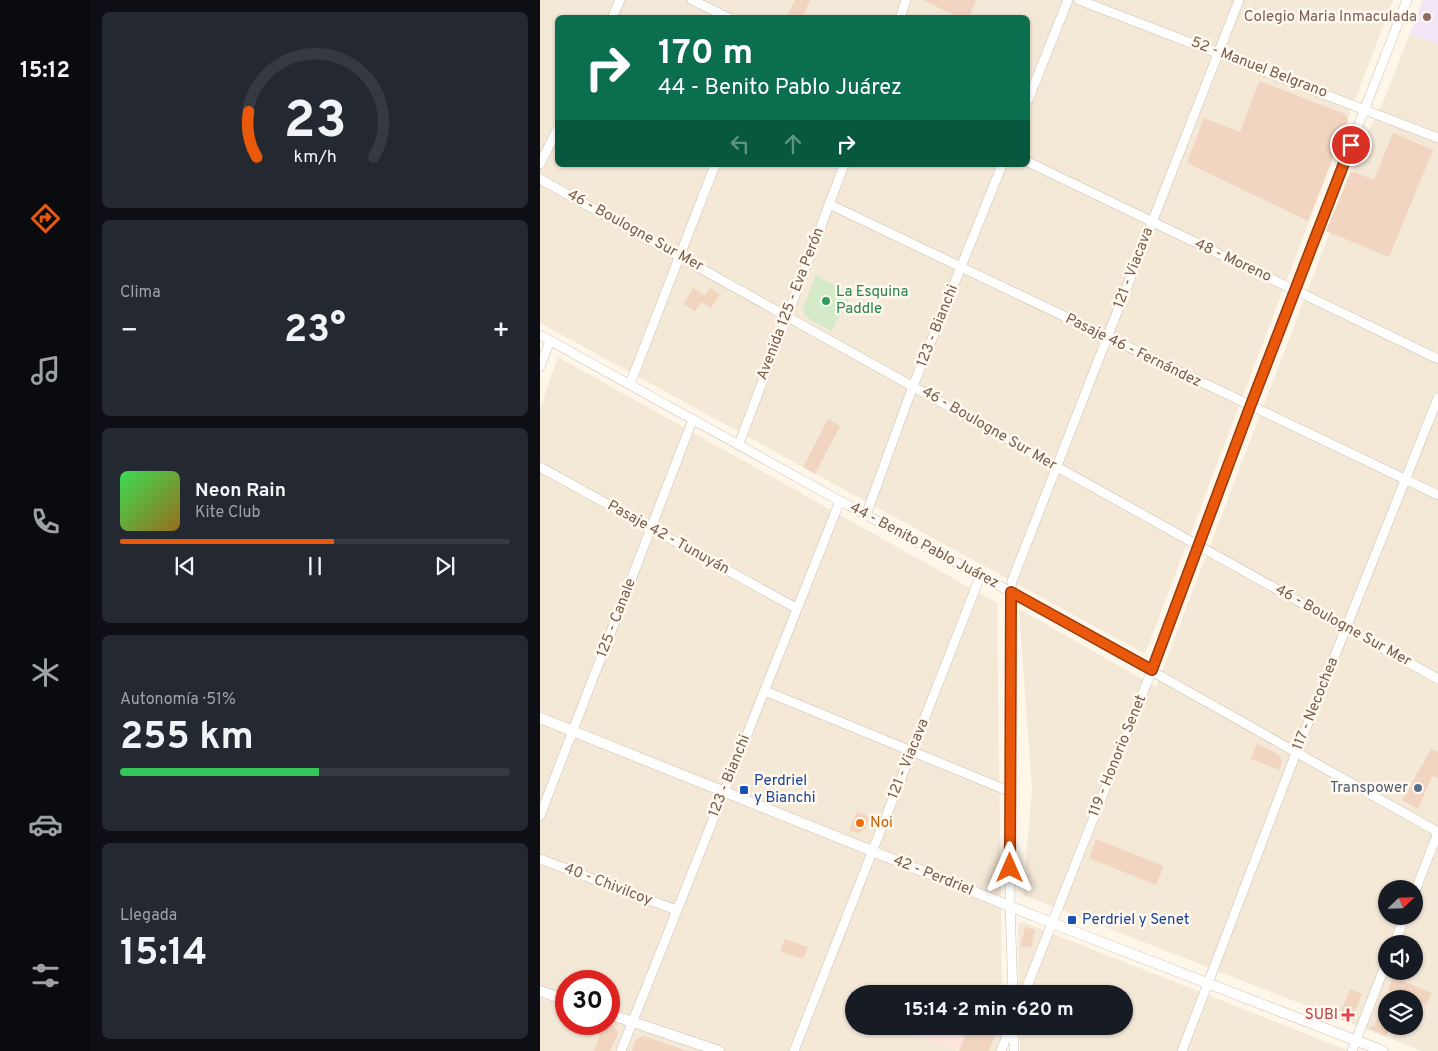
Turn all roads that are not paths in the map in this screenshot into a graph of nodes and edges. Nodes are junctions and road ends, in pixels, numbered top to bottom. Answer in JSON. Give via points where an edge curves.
{"nodes":[{"id":1,"x":620,"y":0,"type":"edge"},
{"id":2,"x":692,"y":0,"type":"edge"},
{"id":3,"x":906,"y":0,"type":"edge"},
{"id":4,"x":1068,"y":0,"type":"edge"},
{"id":5,"x":1079,"y":0,"type":"edge"},
{"id":6,"x":1238,"y":0,"type":"edge"},
{"id":7,"x":1407,"y":0,"type":"edge"},
{"id":8,"x":613,"y":15,"type":"edge"},
{"id":9,"x":723,"y":15,"type":"edge"},
{"id":10,"x":901,"y":15,"type":"edge"},
{"id":11,"x":1218,"y":53,"type":"junction"},
{"id":12,"x":1030,"y":95,"type":"edge"},
{"id":13,"x":1365,"y":109,"type":"junction"},
{"id":14,"x":555,"y":134,"type":"edge"},
{"id":15,"x":1438,"y":138,"type":"edge"},
{"id":16,"x":1030,"y":163,"type":"edge"},
{"id":17,"x":540,"y":164,"type":"edge"},
{"id":18,"x":714,"y":167,"type":"edge"},
{"id":19,"x":843,"y":167,"type":"edge"},
{"id":20,"x":1001,"y":167,"type":"edge"},
{"id":21,"x":540,"y":179,"type":"edge"},
{"id":22,"x":829,"y":204,"type":"junction"},
{"id":23,"x":1152,"y":222,"type":"junction"},
{"id":24,"x":680,"y":256,"type":"junction"},
{"id":25,"x":962,"y":267,"type":"junction"},
{"id":26,"x":1294,"y":290,"type":"junction"},
{"id":27,"x":786,"y":315,"type":"junction"},
{"id":28,"x":540,"y":335,"type":"edge"},
{"id":29,"x":1107,"y":338,"type":"junction"},
{"id":30,"x":550,"y":341,"type":"junction"},
{"id":31,"x":1438,"y":359,"type":"edge"},
{"id":32,"x":540,"y":367,"type":"edge"},
{"id":33,"x":630,"y":384,"type":"junction"},
{"id":34,"x":913,"y":386,"type":"junction"},
{"id":35,"x":1438,"y":398,"type":"edge"},
{"id":36,"x":1250,"y":407,"type":"junction"},
{"id":37,"x":693,"y":419,"type":"junction"},
{"id":38,"x":739,"y":444,"type":"junction"},
{"id":39,"x":540,"y":467,"type":"edge"},
{"id":40,"x":1056,"y":467,"type":"junction"},
{"id":41,"x":1406,"y":480,"type":"junction"},
{"id":42,"x":1438,"y":495,"type":"edge"},
{"id":43,"x":840,"y":501,"type":"junction"},
{"id":44,"x":866,"y":515,"type":"junction"},
{"id":45,"x":652,"y":529,"type":"junction"},
{"id":46,"x":1198,"y":547,"type":"junction"},
{"id":47,"x":980,"y":577,"type":"junction"},
{"id":48,"x":1011,"y":592,"type":"junction"},
{"id":49,"x":796,"y":608,"type":"junction"},
{"id":50,"x":1347,"y":627,"type":"junction"},
{"id":51,"x":1152,"y":670,"type":"junction"},
{"id":52,"x":1438,"y":679,"type":"edge"},
{"id":53,"x":764,"y":691,"type":"junction"},
{"id":54,"x":540,"y":718,"type":"edge"},
{"id":55,"x":573,"y":731,"type":"junction"},
{"id":56,"x":912,"y":752,"type":"junction"},
{"id":57,"x":1296,"y":753,"type":"junction"},
{"id":58,"x":724,"y":792,"type":"junction"},
{"id":59,"x":1010,"y":792,"type":"junction"},
{"id":60,"x":540,"y":816,"type":"edge"},
{"id":61,"x":1438,"y":832,"type":"edge"},
{"id":62,"x":872,"y":852,"type":"junction"},
{"id":63,"x":540,"y":859,"type":"edge"},
{"id":64,"x":1419,"y":880,"type":"edge"},
{"id":65,"x":1010,"y":906,"type":"junction"},
{"id":66,"x":676,"y":910,"type":"junction"},
{"id":67,"x":1052,"y":923,"type":"junction"},
{"id":68,"x":1379,"y":980,"type":"edge"},
{"id":69,"x":1208,"y":984,"type":"junction"},
{"id":70,"x":1013,"y":985,"type":"edge"},
{"id":71,"x":1028,"y":985,"type":"edge"},
{"id":72,"x":540,"y":991,"type":"edge"},
{"id":73,"x":555,"y":996,"type":"edge"},
{"id":74,"x":620,"y":1018,"type":"edge"},
{"id":75,"x":632,"y":1022,"type":"junction"},
{"id":76,"x":1008,"y":1035,"type":"edge"},
{"id":77,"x":1013,"y":1035,"type":"edge"},
{"id":78,"x":1356,"y":1040,"type":"junction"},
{"id":79,"x":620,"y":1051,"type":"edge"},
{"id":80,"x":719,"y":1051,"type":"edge"},
{"id":81,"x":794,"y":1051,"type":"edge"},
{"id":82,"x":1001,"y":1051,"type":"edge"},
{"id":83,"x":1014,"y":1051,"type":"edge"},
{"id":84,"x":1182,"y":1051,"type":"edge"},
{"id":85,"x":1352,"y":1051,"type":"edge"},
{"id":86,"x":1383,"y":1051,"type":"edge"}],
"edges":[{"from":1,"to":8,"type":"street"},
{"from":2,"to":9,"type":"street"},
{"from":3,"to":10,"type":"street"},
{"from":4,"to":12,"type":"street"},
{"from":5,"to":11,"type":"street","name":"52 - Manuel Belgrano"},
{"from":6,"to":11,"type":"street","name":"121 - Viacava"},
{"from":7,"to":13,"type":"street","name":"119 - Honorio Senet"},
{"from":11,"to":13,"type":"street","name":"52 - Manuel Belgrano"},
{"from":11,"to":23,"type":"street","name":"121 - Viacava"},
{"from":13,"to":15,"type":"street","name":"52 - Manuel Belgrano"},
{"from":13,"to":26,"type":"street","name":"119 - Honorio Senet"},
{"from":14,"to":17,"type":"street"},
{"from":16,"to":23,"type":"street","name":"48 - Moreno"},
{"from":18,"to":24,"type":"street"},
{"from":19,"to":22,"type":"street","name":"Avenida 125 - Eva Perón"},
{"from":20,"to":25,"type":"street","name":"123 - Bianchi"},
{"from":21,"to":24,"type":"street","name":"46 - Boulogne Sur Mer"},
{"from":22,"to":25,"type":"street","name":"Pasaje 46 - Fernández"},
{"from":22,"to":27,"type":"street","name":"Avenida 125 - Eva Perón"},
{"from":23,"to":26,"type":"street","name":"48 - Moreno"},
{"from":23,"to":29,"type":"street","name":"121 - Viacava"},
{"from":24,"to":27,"type":"street","name":"46 - Boulogne Sur Mer"},
{"from":24,"to":33,"type":"street"},
{"from":25,"to":29,"type":"street","name":"Pasaje 46 - Fernández"},
{"from":25,"to":34,"type":"street","name":"123 - Bianchi"},
{"from":26,"to":31,"type":"street","name":"48 - Moreno"},
{"from":26,"to":36,"type":"street","name":"119 - Honorio Senet"},
{"from":27,"to":34,"type":"street","name":"46 - Boulogne Sur Mer"},
{"from":27,"to":38,"type":"street","name":"Avenida 125 - Eva Perón"},
{"from":28,"to":30,"type":"street","name":"44 - Benito Pablo Juárez"},
{"from":29,"to":36,"type":"street","name":"Pasaje 46 - Fernández"},
{"from":29,"to":40,"type":"street","name":"121 - Viacava"},
{"from":30,"to":32,"type":"street"},
{"from":30,"to":33,"type":"street","name":"44 - Benito Pablo Juárez"},
{"from":33,"to":37,"type":"street","name":"44 - Benito Pablo Juárez"},
{"from":34,"to":40,"type":"street","name":"46 - Boulogne Sur Mer"},
{"from":34,"to":44,"type":"street","name":"123 - Bianchi"},
{"from":35,"to":41,"type":"street","name":"117 - Necochea"},
{"from":36,"to":41,"type":"street","name":"Pasaje 46 - Fernández"},
{"from":36,"to":46,"type":"street","name":"119 - Honorio Senet"},
{"from":37,"to":38,"type":"street","name":"44 - Benito Pablo Juárez"},
{"from":37,"to":45,"type":"street","name":"125 - Canale"},
{"from":38,"to":43,"type":"street","name":"44 - Benito Pablo Juárez"},
{"from":39,"to":45,"type":"street","name":"Pasaje 42 - Tunuyán"},
{"from":40,"to":46,"type":"street","name":"46 - Boulogne Sur Mer"},
{"from":40,"to":48,"type":"street","name":"121 - Viacava","via":[[1012,581]]},
{"from":41,"to":42,"type":"street","name":"Pasaje 46 - Fernández"},
{"from":41,"to":50,"type":"street","name":"117 - Necochea"},
{"from":43,"to":44,"type":"street","name":"44 - Benito Pablo Juárez"},
{"from":43,"to":49,"type":"street","name":"123 - Bianchi"},
{"from":44,"to":47,"type":"street","name":"44 - Benito Pablo Juárez"},
{"from":45,"to":49,"type":"street","name":"Pasaje 42 - Tunuyán"},
{"from":45,"to":55,"type":"street","name":"125 - Canale"},
{"from":46,"to":50,"type":"street","name":"46 - Boulogne Sur Mer"},
{"from":46,"to":51,"type":"street","name":"119 - Honorio Senet"},
{"from":47,"to":48,"type":"street","name":"44 - Benito Pablo Juárez"},
{"from":47,"to":56,"type":"street","name":"121 - Viacava"},
{"from":48,"to":51,"type":"street","name":"44 - Benito Pablo Juárez"},
{"from":48,"to":59,"type":"street","name":"121 - Viacava"},
{"from":49,"to":53,"type":"street","name":"123 - Bianchi"},
{"from":50,"to":52,"type":"street","name":"46 - Boulogne Sur Mer"},
{"from":50,"to":57,"type":"street","name":"117 - Necochea"},
{"from":51,"to":57,"type":"street","name":"44 - Benito Pablo Juárez"},
{"from":51,"to":67,"type":"street","name":"119 - Honorio Senet"},
{"from":53,"to":56,"type":"street"},
{"from":53,"to":58,"type":"street","name":"123 - Bianchi"},
{"from":54,"to":55,"type":"street","name":"42 - Perdriel"},
{"from":55,"to":58,"type":"street","name":"42 - Perdriel"},
{"from":55,"to":60,"type":"street","name":"125 - Canale"},
{"from":56,"to":59,"type":"street"},
{"from":56,"to":62,"type":"street","name":"121 - Viacava"},
{"from":57,"to":61,"type":"street","name":"44 - Benito Pablo Juárez"},
{"from":57,"to":69,"type":"street","name":"117 - Necochea"},
{"from":58,"to":62,"type":"street","name":"42 - Perdriel"},
{"from":58,"to":66,"type":"street","name":"123 - Bianchi"},
{"from":59,"to":65,"type":"street","name":"121 - Viacava"},
{"from":61,"to":64,"type":"street"},
{"from":62,"to":65,"type":"street","name":"42 - Perdriel"},
{"from":62,"to":81,"type":"street","name":"121 - Viacava"},
{"from":63,"to":66,"type":"street","name":"40 - Chivilcoy"},
{"from":65,"to":67,"type":"street","name":"42 - Perdriel"},
{"from":65,"to":70,"type":"street","name":"121 - Viacava"},
{"from":66,"to":75,"type":"street","name":"123 - Bianchi"},
{"from":67,"to":69,"type":"street","name":"42 - Perdriel"},
{"from":67,"to":71,"type":"street","name":"119 - Honorio Senet"},
{"from":68,"to":78,"type":"street"},
{"from":69,"to":78,"type":"street","name":"42 - Perdriel"},
{"from":69,"to":84,"type":"street","name":"117 - Necochea"},
{"from":72,"to":73,"type":"street"},
{"from":74,"to":75,"type":"street"},
{"from":75,"to":79,"type":"street","name":"123 - Bianchi"},
{"from":75,"to":80,"type":"street"},
{"from":76,"to":82,"type":"street"},
{"from":77,"to":83,"type":"street"},
{"from":78,"to":85,"type":"street"},
{"from":78,"to":86,"type":"street","name":"42 - Perdriel"}]}
